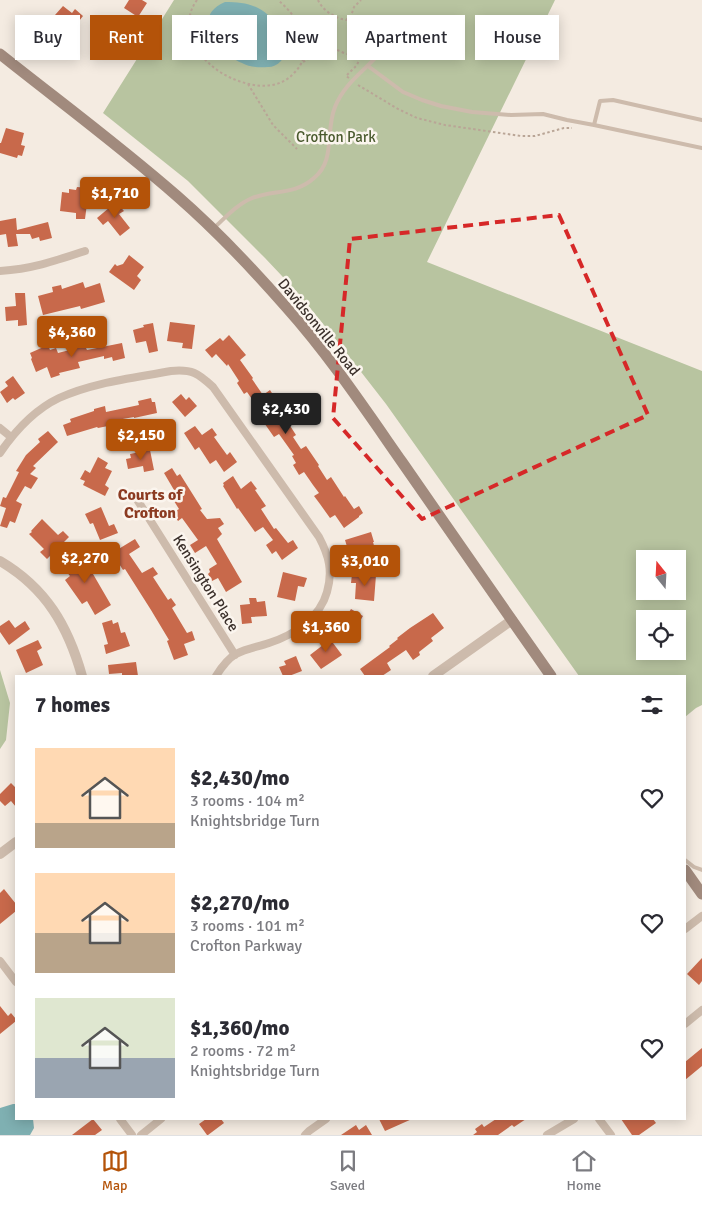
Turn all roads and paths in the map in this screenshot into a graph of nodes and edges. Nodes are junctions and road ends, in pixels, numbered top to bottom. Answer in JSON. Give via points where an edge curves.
{"nodes":[{"id":1,"x":197,"y":0,"type":"edge"},
{"id":2,"x":278,"y":0,"type":"edge"},
{"id":3,"x":318,"y":0,"type":"edge"},
{"id":4,"x":362,"y":0,"type":"edge"},
{"id":5,"x":293,"y":15,"type":"edge"},
{"id":6,"x":0,"y":54,"type":"edge"},
{"id":7,"x":303,"y":60,"type":"edge"},
{"id":8,"x":307,"y":60,"type":"edge"},
{"id":9,"x":374,"y":60,"type":"edge"},
{"id":10,"x":302,"y":63,"type":"junction"},
{"id":11,"x":368,"y":66,"type":"junction"},
{"id":12,"x":248,"y":84,"type":"junction"},
{"id":13,"x":702,"y":120,"type":"edge"},
{"id":14,"x":594,"y":124,"type":"junction"},
{"id":15,"x":702,"y":148,"type":"edge"},
{"id":16,"x":297,"y":149,"type":"dead end"},
{"id":17,"x":213,"y":229,"type":"junction"},
{"id":18,"x":85,"y":251,"type":"dead end"},
{"id":19,"x":0,"y":271,"type":"edge"},
{"id":20,"x":0,"y":428,"type":"edge"},
{"id":21,"x":11,"y":437,"type":"junction"},
{"id":22,"x":0,"y":453,"type":"edge"},
{"id":23,"x":138,"y":501,"type":"dead end"},
{"id":24,"x":0,"y":561,"type":"edge"},
{"id":25,"x":512,"y":620,"type":"junction"},
{"id":26,"x":235,"y":655,"type":"junction"},
{"id":27,"x":82,"y":675,"type":"edge"},
{"id":28,"x":217,"y":675,"type":"edge"},
{"id":29,"x":434,"y":675,"type":"edge"},
{"id":30,"x":550,"y":675,"type":"edge"},
{"id":31,"x":15,"y":843,"type":"edge"},
{"id":32,"x":0,"y":854,"type":"edge"},
{"id":33,"x":686,"y":861,"type":"edge"},
{"id":34,"x":702,"y":870,"type":"edge"},
{"id":35,"x":686,"y":871,"type":"edge"},
{"id":36,"x":702,"y":894,"type":"edge"},
{"id":37,"x":702,"y":916,"type":"edge"},
{"id":38,"x":686,"y":928,"type":"edge"},
{"id":39,"x":0,"y":961,"type":"edge"},
{"id":40,"x":15,"y":981,"type":"edge"},
{"id":41,"x":702,"y":1010,"type":"edge"},
{"id":42,"x":686,"y":1023,"type":"edge"},
{"id":43,"x":121,"y":1120,"type":"edge"},
{"id":44,"x":160,"y":1120,"type":"edge"},
{"id":45,"x":325,"y":1120,"type":"edge"},
{"id":46,"x":572,"y":1120,"type":"edge"},
{"id":47,"x":600,"y":1120,"type":"edge"},
{"id":48,"x":132,"y":1135,"type":"edge"},
{"id":49,"x":141,"y":1135,"type":"edge"},
{"id":50,"x":305,"y":1135,"type":"edge"},
{"id":51,"x":547,"y":1135,"type":"edge"},
{"id":52,"x":611,"y":1135,"type":"edge"}],
"edges":[{"from":1,"to":12,"type":"path","via":[[188,23],[199,52],[213,68]]},
{"from":2,"to":5,"type":"path"},
{"from":3,"to":4,"type":"path","via":[[329,13],[346,20]]},
{"from":6,"to":17,"type":"main road","name":"Davidsonville Road","via":[[129,156]]},
{"from":7,"to":10,"type":"path"},
{"from":8,"to":10,"type":"path"},
{"from":9,"to":11,"type":"lane"},
{"from":10,"to":12,"type":"path","via":[[283,82],[262,86]]},
{"from":11,"to":14,"type":"lane","via":[[403,92],[442,106],[472,112],[543,114]]},
{"from":11,"to":17,"type":"lane","via":[[338,98],[330,124],[327,161],[322,171],[293,190],[250,199]]},
{"from":12,"to":16,"type":"path","via":[[273,125]]},
{"from":13,"to":14,"type":"lane","via":[[613,100],[600,101]]},
{"from":14,"to":15,"type":"lane"},
{"from":17,"to":25,"type":"main road","name":"Davidsonville Road","via":[[325,354]]},
{"from":18,"to":19,"type":"street","via":[[47,264]]},
{"from":20,"to":21,"type":"street"},
{"from":21,"to":22,"type":"street"},
{"from":21,"to":26,"type":"street","via":[[58,398],[98,385],[184,370],[194,372],[213,387],[319,537],[329,565],[326,598],[306,624],[271,643]]},
{"from":23,"to":26,"type":"street","name":"Kensington Place"},
{"from":24,"to":27,"type":"street","via":[[18,572],[48,602],[62,622]]},
{"from":25,"to":29,"type":"street"},
{"from":25,"to":30,"type":"main road","name":"Davidsonville Road"},
{"from":26,"to":28,"type":"street"},
{"from":31,"to":32,"type":"street"},
{"from":33,"to":34,"type":"lane"},
{"from":35,"to":36,"type":"main road"},
{"from":37,"to":38,"type":"street"},
{"from":39,"to":40,"type":"street"},
{"from":41,"to":42,"type":"street"},
{"from":43,"to":48,"type":"street"},
{"from":44,"to":49,"type":"street"},
{"from":45,"to":50,"type":"street"},
{"from":46,"to":51,"type":"street"},
{"from":47,"to":52,"type":"street"}]}
